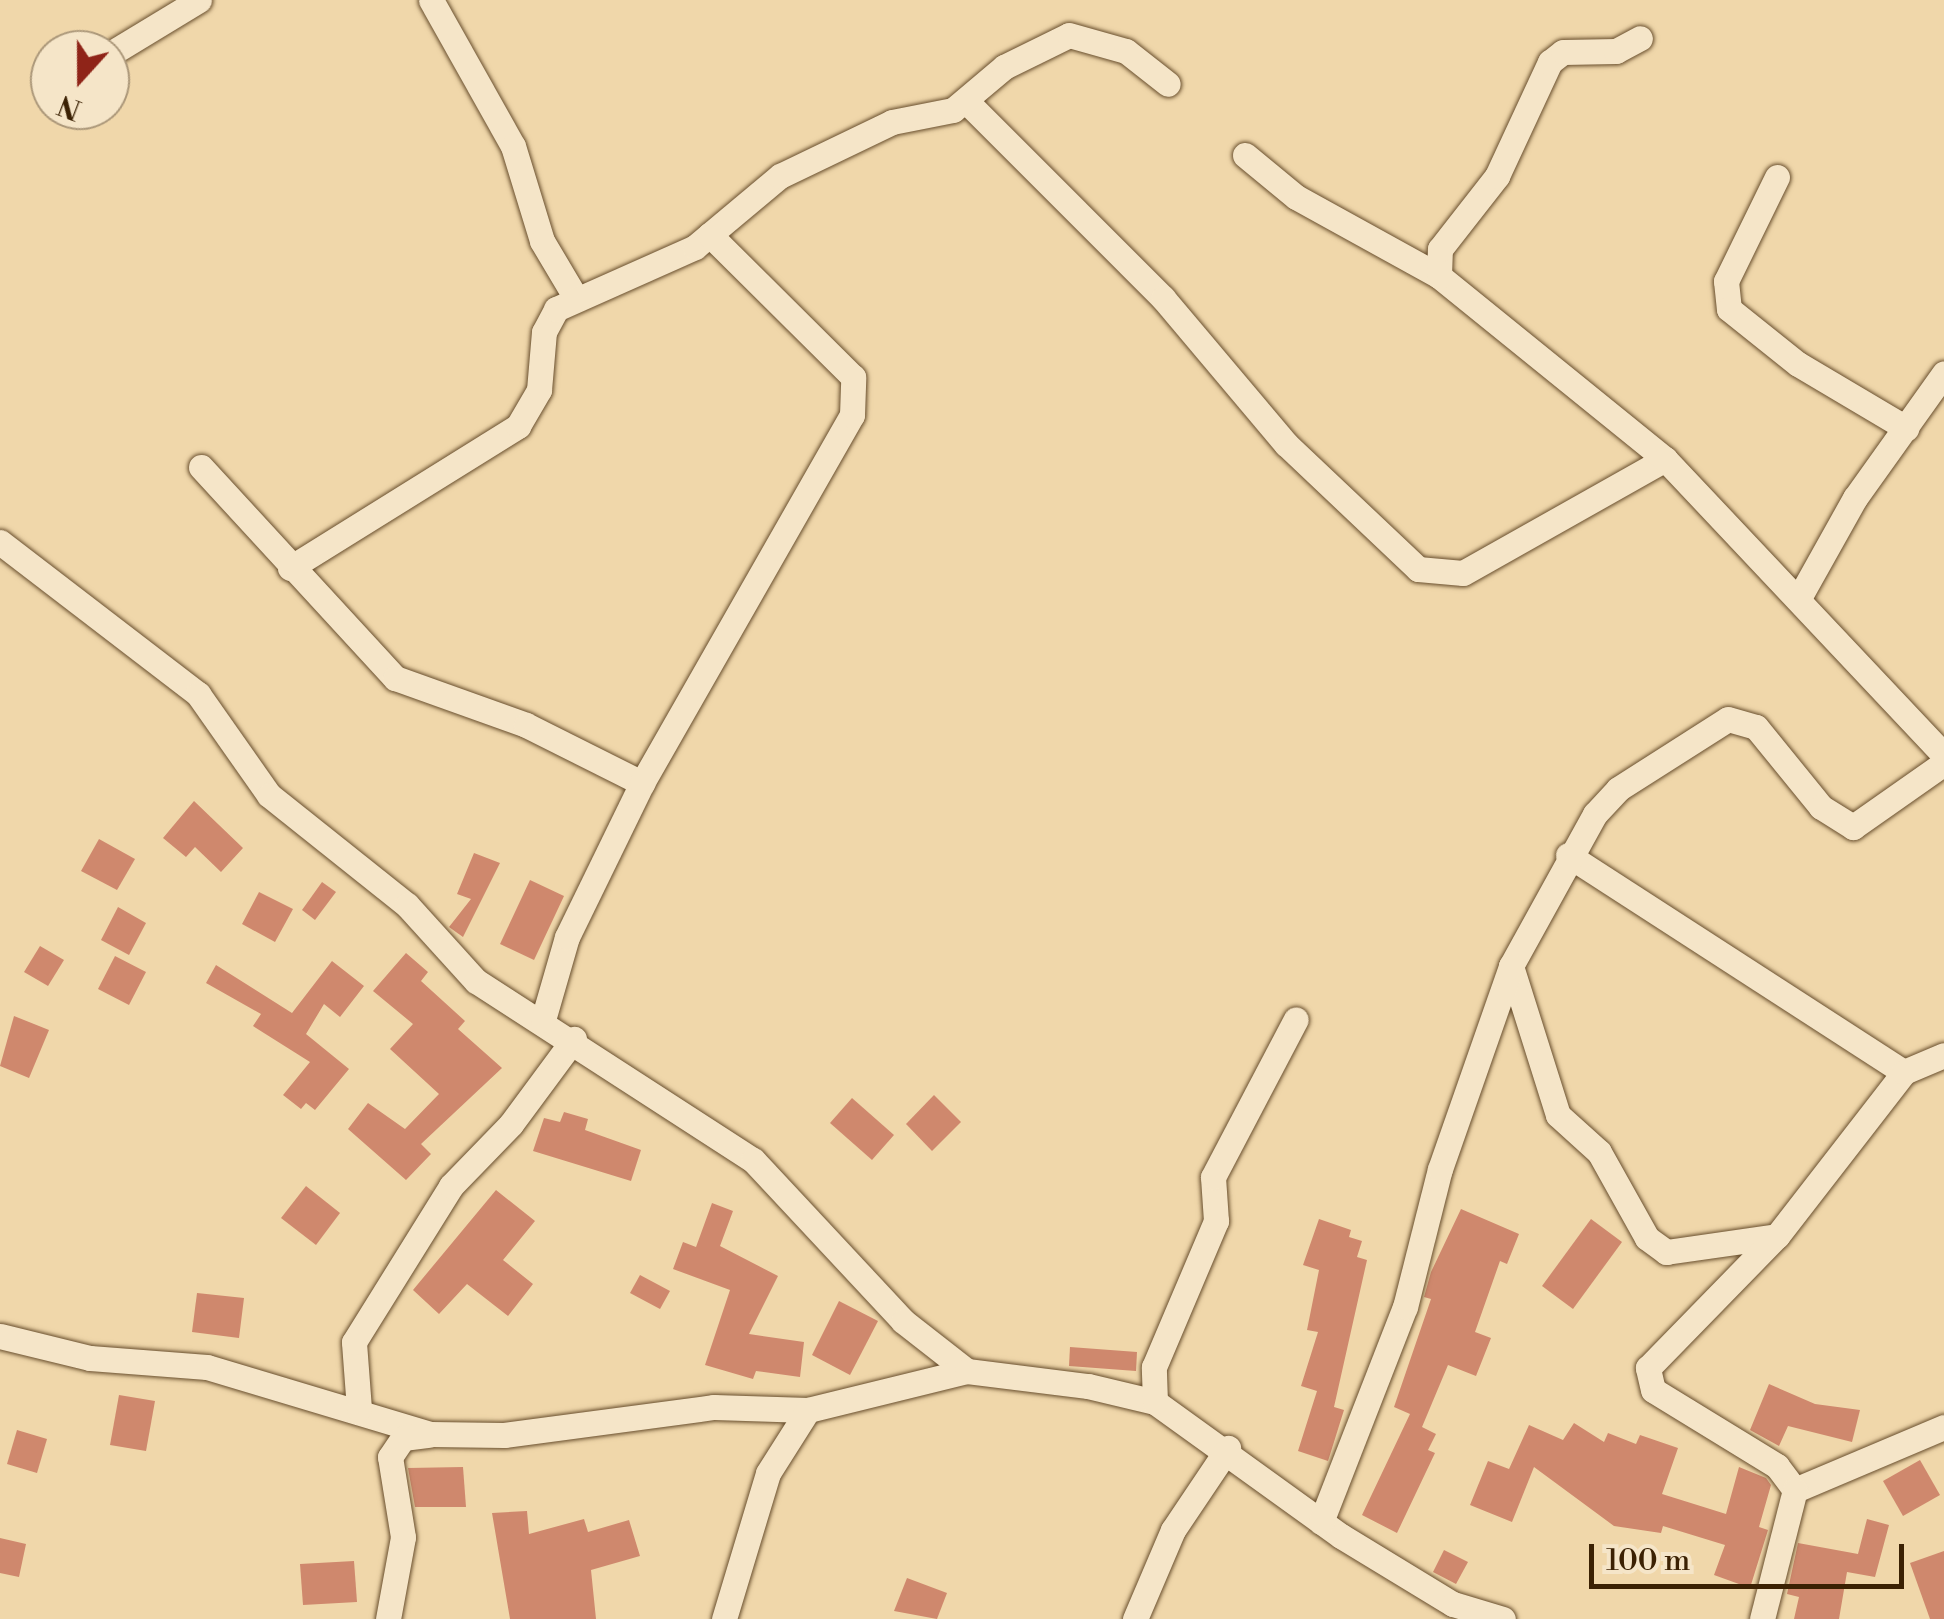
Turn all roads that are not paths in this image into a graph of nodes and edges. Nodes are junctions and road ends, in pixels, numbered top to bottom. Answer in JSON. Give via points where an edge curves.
{"nodes":[{"id":1,"x":198,"y":0,"type":"edge"},
{"id":2,"x":431,"y":0,"type":"edge"},
{"id":3,"x":164,"y":9,"type":"edge"},
{"id":4,"x":130,"y":37,"type":"edge"},
{"id":5,"x":1640,"y":38,"type":"dead end"},
{"id":6,"x":1168,"y":84,"type":"dead end"},
{"id":7,"x":966,"y":101,"type":"junction"},
{"id":8,"x":1246,"y":155,"type":"dead end"},
{"id":9,"x":1777,"y":177,"type":"dead end"},
{"id":10,"x":710,"y":235,"type":"junction"},
{"id":11,"x":1439,"y":276,"type":"junction"},
{"id":12,"x":574,"y":295,"type":"junction"},
{"id":13,"x":1944,"y":373,"type":"edge"},
{"id":14,"x":1906,"y":428,"type":"junction"},
{"id":15,"x":1665,"y":459,"type":"junction"},
{"id":16,"x":202,"y":467,"type":"dead end"},
{"id":17,"x":0,"y":542,"type":"edge"},
{"id":18,"x":290,"y":568,"type":"junction"},
{"id":19,"x":1799,"y":598,"type":"junction"},
{"id":20,"x":1944,"y":755,"type":"edge"},
{"id":21,"x":1944,"y":763,"type":"edge"},
{"id":22,"x":642,"y":782,"type":"junction"},
{"id":23,"x":1568,"y":856,"type":"junction"},
{"id":24,"x":1510,"y":966,"type":"junction"},
{"id":25,"x":1296,"y":1019,"type":"dead end"},
{"id":26,"x":543,"y":1020,"type":"junction"},
{"id":27,"x":574,"y":1040,"type":"junction"},
{"id":28,"x":1944,"y":1056,"type":"edge"},
{"id":29,"x":1904,"y":1072,"type":"junction"},
{"id":30,"x":1778,"y":1236,"type":"junction"},
{"id":31,"x":0,"y":1336,"type":"edge"},
{"id":32,"x":966,"y":1370,"type":"junction"},
{"id":33,"x":1156,"y":1402,"type":"junction"},
{"id":34,"x":358,"y":1409,"type":"junction"},
{"id":35,"x":808,"y":1410,"type":"junction"},
{"id":36,"x":1944,"y":1427,"type":"edge"},
{"id":37,"x":430,"y":1434,"type":"junction"},
{"id":38,"x":1228,"y":1448,"type":"junction"},
{"id":39,"x":1794,"y":1490,"type":"junction"},
{"id":40,"x":1321,"y":1522,"type":"junction"},
{"id":41,"x":388,"y":1619,"type":"edge"},
{"id":42,"x":724,"y":1619,"type":"edge"},
{"id":43,"x":1134,"y":1619,"type":"edge"},
{"id":44,"x":1503,"y":1619,"type":"edge"},
{"id":45,"x":1762,"y":1619,"type":"edge"}],
"edges":[{"from":1,"to":3,"type":"street"},
{"from":2,"to":12,"type":"street","via":[[513,146],[542,241]]},
{"from":3,"to":4,"type":"street"},
{"from":5,"to":11,"type":"street","via":[[1616,51],[1563,52],[1550,62],[1498,176],[1440,249]]},
{"from":6,"to":7,"type":"street","via":[[1126,50],[1069,35],[1004,67]]},
{"from":7,"to":10,"type":"street","via":[[892,122],[780,176]]},
{"from":7,"to":15,"type":"street","via":[[1174,310],[1286,444],[1418,569],[1463,573]]},
{"from":8,"to":11,"type":"street","via":[[1296,197]]},
{"from":9,"to":14,"type":"street","via":[[1726,281],[1729,309],[1788,357]]},
{"from":10,"to":12,"type":"street","via":[[620,282]]},
{"from":10,"to":22,"type":"street","via":[[834,356],[856,393],[852,415]]},
{"from":11,"to":15,"type":"street"},
{"from":12,"to":18,"type":"street","via":[[544,332],[539,390],[518,426]]},
{"from":13,"to":14,"type":"street"},
{"from":14,"to":19,"type":"street"},
{"from":15,"to":19,"type":"street"},
{"from":16,"to":18,"type":"street"},
{"from":17,"to":26,"type":"street","via":[[198,694],[270,795],[407,905],[476,981]]},
{"from":18,"to":22,"type":"street","via":[[394,678],[526,725]]},
{"from":19,"to":20,"type":"street"},
{"from":21,"to":23,"type":"street","via":[[1854,827],[1821,807],[1756,727],[1728,719],[1618,788]]},
{"from":22,"to":26,"type":"street","via":[[567,937]]},
{"from":23,"to":24,"type":"street"},
{"from":23,"to":29,"type":"street"},
{"from":24,"to":30,"type":"street","via":[[1558,1115],[1599,1152],[1648,1238],[1666,1252]]},
{"from":24,"to":40,"type":"street","via":[[1440,1169],[1405,1307]]},
{"from":25,"to":33,"type":"street","via":[[1213,1176],[1216,1221],[1154,1367]]},
{"from":26,"to":27,"type":"street"},
{"from":27,"to":32,"type":"street","via":[[753,1160],[826,1230],[903,1321]]},
{"from":27,"to":34,"type":"street","via":[[511,1124],[450,1186],[354,1342]]},
{"from":28,"to":29,"type":"street"},
{"from":29,"to":30,"type":"street"},
{"from":30,"to":39,"type":"street","via":[[1648,1368],[1652,1390],[1777,1466]]},
{"from":31,"to":34,"type":"street","via":[[90,1358],[207,1367]]},
{"from":32,"to":33,"type":"street"},
{"from":32,"to":35,"type":"street"},
{"from":33,"to":38,"type":"street"},
{"from":34,"to":37,"type":"street"},
{"from":35,"to":37,"type":"street","via":[[714,1407],[504,1435]]},
{"from":35,"to":42,"type":"street","via":[[768,1473]]},
{"from":36,"to":39,"type":"street"},
{"from":37,"to":41,"type":"street","via":[[403,1438],[390,1456],[403,1536]]},
{"from":38,"to":40,"type":"street"},
{"from":38,"to":43,"type":"street","via":[[1173,1530]]},
{"from":39,"to":45,"type":"street"},
{"from":40,"to":44,"type":"street","via":[[1454,1604]]}]}
